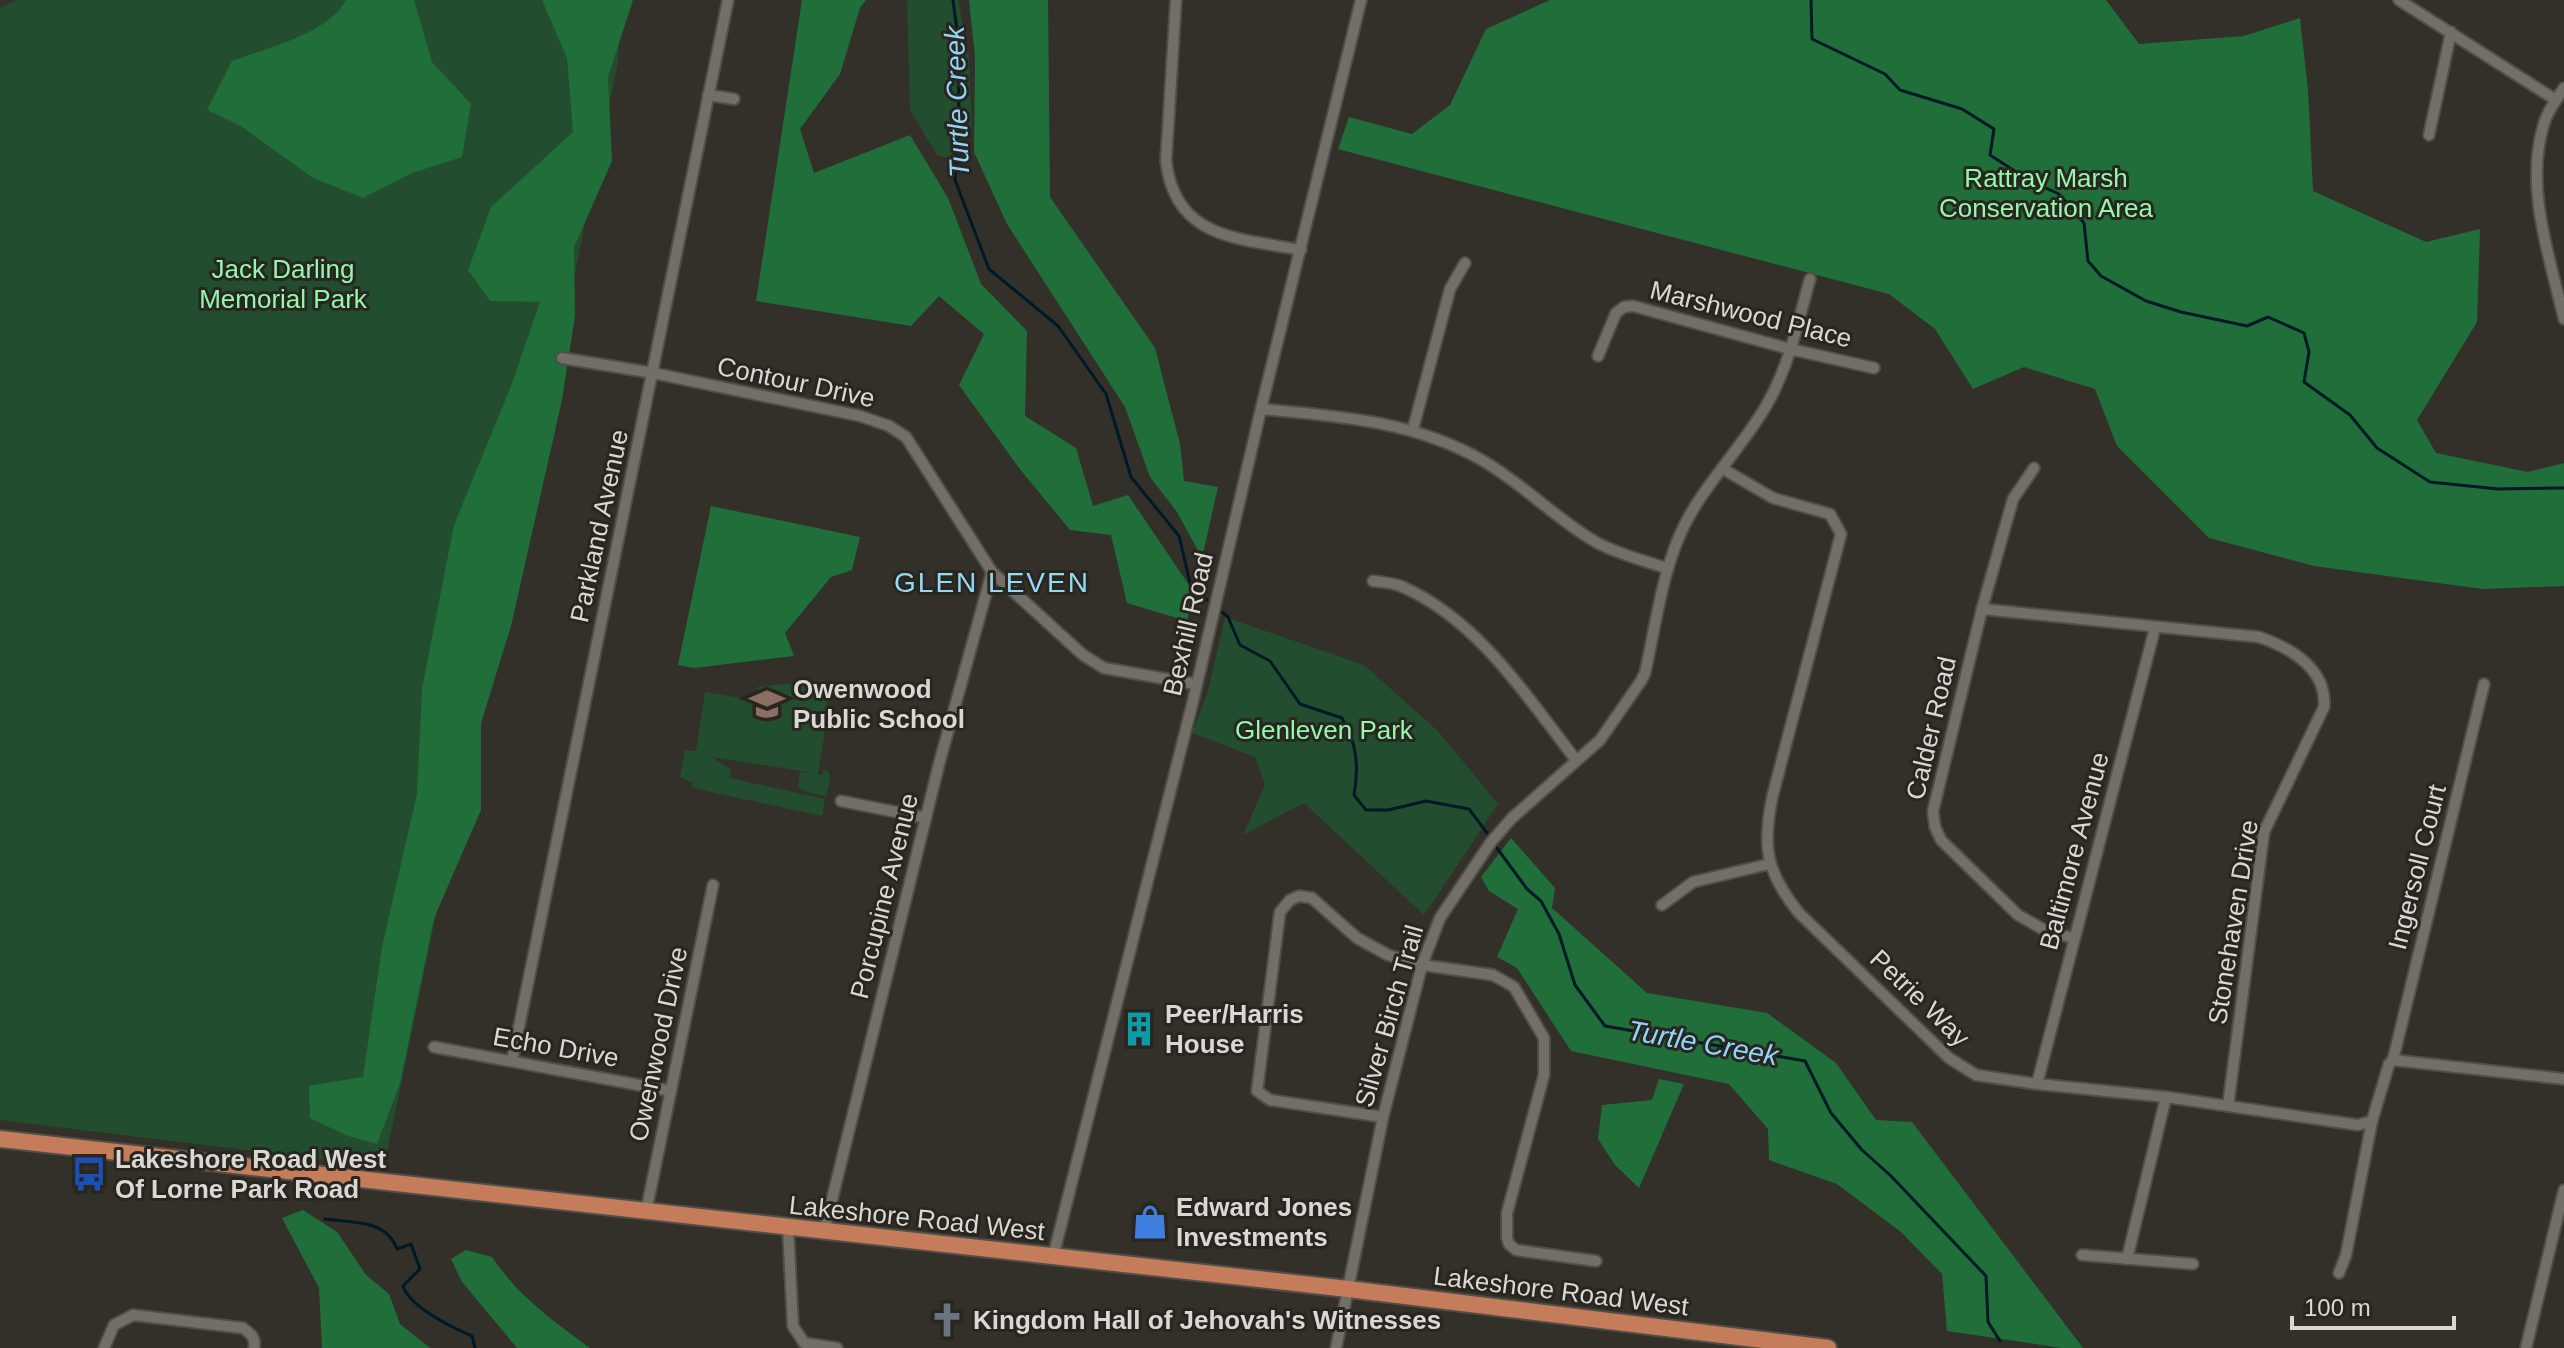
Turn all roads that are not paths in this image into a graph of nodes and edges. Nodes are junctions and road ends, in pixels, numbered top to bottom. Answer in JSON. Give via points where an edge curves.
{"nodes":[{"id":1,"x":728,"y":0,"type":"edge"},
{"id":2,"x":1176,"y":0,"type":"edge"},
{"id":3,"x":1361,"y":0,"type":"edge"},
{"id":4,"x":2399,"y":0,"type":"edge"},
{"id":5,"x":2451,"y":32,"type":"junction"},
{"id":6,"x":2564,"y":88,"type":"edge"},
{"id":7,"x":708,"y":95,"type":"junction"},
{"id":8,"x":734,"y":99,"type":"dead end"},
{"id":9,"x":2556,"y":100,"type":"junction"},
{"id":10,"x":2429,"y":135,"type":"dead end"},
{"id":11,"x":1301,"y":250,"type":"junction"},
{"id":12,"x":1465,"y":263,"type":"dead end"},
{"id":13,"x":1810,"y":279,"type":"dead end"},
{"id":14,"x":2564,"y":319,"type":"edge"},
{"id":15,"x":1790,"y":349,"type":"junction"},
{"id":16,"x":1598,"y":356,"type":"dead end"},
{"id":17,"x":562,"y":358,"type":"dead end"},
{"id":18,"x":1874,"y":368,"type":"dead end"},
{"id":19,"x":653,"y":373,"type":"junction"},
{"id":20,"x":1261,"y":409,"type":"junction"},
{"id":21,"x":1413,"y":429,"type":"junction"},
{"id":22,"x":2034,"y":468,"type":"dead end"},
{"id":23,"x":1723,"y":469,"type":"junction"},
{"id":24,"x":1668,"y":569,"type":"junction"},
{"id":25,"x":992,"y":572,"type":"junction"},
{"id":26,"x":1373,"y":581,"type":"dead end"},
{"id":27,"x":1982,"y":609,"type":"junction"},
{"id":28,"x":2155,"y":628,"type":"junction"},
{"id":29,"x":1195,"y":684,"type":"junction"},
{"id":30,"x":2484,"y":684,"type":"dead end"},
{"id":31,"x":1576,"y":760,"type":"junction"},
{"id":32,"x":841,"y":801,"type":"dead end"},
{"id":33,"x":926,"y":818,"type":"junction"},
{"id":34,"x":1769,"y":864,"type":"junction"},
{"id":35,"x":713,"y":885,"type":"dead end"},
{"id":36,"x":1662,"y":905,"type":"dead end"},
{"id":37,"x":2074,"y":938,"type":"junction"},
{"id":38,"x":1422,"y":965,"type":"junction"},
{"id":39,"x":434,"y":1047,"type":"dead end"},
{"id":40,"x":2393,"y":1060,"type":"junction"},
{"id":41,"x":512,"y":1061,"type":"junction"},
{"id":42,"x":2564,"y":1079,"type":"edge"},
{"id":43,"x":2037,"y":1084,"type":"junction"},
{"id":44,"x":671,"y":1091,"type":"junction"},
{"id":45,"x":2166,"y":1097,"type":"junction"},
{"id":46,"x":2228,"y":1106,"type":"junction"},
{"id":47,"x":1383,"y":1117,"type":"junction"},
{"id":48,"x":2372,"y":1121,"type":"junction"},
{"id":49,"x":0,"y":1139,"type":"edge"},
{"id":50,"x":2564,"y":1190,"type":"edge"},
{"id":51,"x":646,"y":1212,"type":"junction"},
{"id":52,"x":788,"y":1228,"type":"junction"},
{"id":53,"x":824,"y":1232,"type":"junction"},
{"id":54,"x":2082,"y":1255,"type":"dead end"},
{"id":55,"x":1053,"y":1257,"type":"junction"},
{"id":56,"x":2127,"y":1259,"type":"junction"},
{"id":57,"x":1596,"y":1261,"type":"dead end"},
{"id":58,"x":2193,"y":1264,"type":"dead end"},
{"id":59,"x":2339,"y":1273,"type":"dead end"},
{"id":60,"x":1348,"y":1289,"type":"junction"},
{"id":61,"x":104,"y":1348,"type":"edge"},
{"id":62,"x":254,"y":1348,"type":"edge"},
{"id":63,"x":837,"y":1348,"type":"edge"},
{"id":64,"x":1336,"y":1348,"type":"edge"},
{"id":65,"x":1825,"y":1348,"type":"edge"},
{"id":66,"x":2526,"y":1348,"type":"edge"}],
"edges":[{"from":1,"to":7,"type":"street","name":"Parkland Avenue"},
{"from":2,"to":11,"type":"street","via":[[1166,161],[1176,200],[1191,218],[1209,228]]},
{"from":3,"to":11,"type":"street","name":"Bexhill Road"},
{"from":4,"to":5,"type":"street"},
{"from":5,"to":9,"type":"street"},
{"from":5,"to":10,"type":"street"},
{"from":6,"to":9,"type":"street"},
{"from":7,"to":8,"type":"street"},
{"from":7,"to":19,"type":"street","name":"Parkland Avenue"},
{"from":9,"to":14,"type":"street","via":[[2543,124],[2537,183]]},
{"from":11,"to":20,"type":"street","name":"Bexhill Road"},
{"from":12,"to":21,"type":"street","via":[[1450,289]]},
{"from":13,"to":15,"type":"street","name":"Silver Birch Trail"},
{"from":15,"to":16,"type":"street","name":"Marshwood Place","via":[[1633,306],[1616,313]]},
{"from":15,"to":18,"type":"street","name":"Marshwood Place"},
{"from":15,"to":23,"type":"street","name":"Silver Birch Trail","via":[[1766,407]]},
{"from":17,"to":19,"type":"street","name":"Contour Drive"},
{"from":19,"to":25,"type":"street","name":"Contour Drive","via":[[889,426],[906,437]]},
{"from":19,"to":41,"type":"street","name":"Parkland Avenue"},
{"from":20,"to":21,"type":"street"},
{"from":20,"to":29,"type":"street","name":"Bexhill Road"},
{"from":21,"to":24,"type":"street","via":[[1483,461],[1597,543]]},
{"from":22,"to":27,"type":"street","name":"Calder Road","via":[[2013,499]]},
{"from":23,"to":24,"type":"street","name":"Silver Birch Trail","via":[[1679,535]]},
{"from":23,"to":34,"type":"street","name":"Petrie Way","via":[[1773,498],[1830,514],[1841,534],[1766,826]]},
{"from":24,"to":31,"type":"street","name":"Silver Birch Trail","via":[[1645,673],[1600,740]]},
{"from":25,"to":29,"type":"street","name":"Contour Drive","via":[[1093,663]]},
{"from":25,"to":33,"type":"street","name":"Porcupine Avenue"},
{"from":26,"to":31,"type":"street","via":[[1400,585],[1432,602],[1475,637]]},
{"from":27,"to":28,"type":"street","name":"Stonehaven Drive"},
{"from":27,"to":37,"type":"street","name":"Calder Road","via":[[1934,801],[1935,827],[1941,840],[2018,915],[2048,932]]},
{"from":28,"to":37,"type":"street","name":"Baltimore Avenue"},
{"from":28,"to":46,"type":"street","name":"Stonehaven Drive","via":[[2273,642],[2314,671],[2325,693],[2324,707],[2264,832]]},
{"from":29,"to":55,"type":"street","name":"Bexhill Road"},
{"from":30,"to":40,"type":"street","name":"Ingersoll Court"},
{"from":31,"to":38,"type":"street","name":"Silver Birch Trail","via":[[1512,818],[1480,856],[1440,918]]},
{"from":32,"to":33,"type":"street"},
{"from":33,"to":53,"type":"street","name":"Porcupine Avenue"},
{"from":34,"to":36,"type":"street","via":[[1693,882]]},
{"from":34,"to":43,"type":"street","name":"Petrie Way","via":[[1799,913],[1949,1058],[1976,1075]]},
{"from":35,"to":44,"type":"street","name":"Owenwood Drive"},
{"from":37,"to":43,"type":"street","name":"Baltimore Avenue"},
{"from":38,"to":47,"type":"street","name":"Silver Birch Trail"},
{"from":38,"to":47,"type":"street","via":[[1357,938],[1312,898],[1299,896],[1280,912],[1257,1091],[1270,1100]]},
{"from":38,"to":57,"type":"street","via":[[1493,975],[1514,987],[1533,1016],[1544,1038],[1544,1075],[1507,1213],[1507,1238],[1516,1250]]},
{"from":39,"to":41,"type":"street","name":"Echo Drive"},
{"from":40,"to":42,"type":"street"},
{"from":40,"to":48,"type":"street"},
{"from":41,"to":44,"type":"street","name":"Echo Drive"},
{"from":43,"to":45,"type":"street","name":"Petrie Way"},
{"from":44,"to":51,"type":"street","name":"Owenwood Drive"},
{"from":45,"to":46,"type":"street","name":"Petrie Way"},
{"from":45,"to":56,"type":"street"},
{"from":46,"to":48,"type":"street","name":"Petrie Way","via":[[2358,1125]]},
{"from":47,"to":60,"type":"street","name":"Silver Birch Trail"},
{"from":48,"to":59,"type":"street"},
{"from":49,"to":51,"type":"main road","name":"Lakeshore Road West"},
{"from":50,"to":66,"type":"street"},
{"from":51,"to":52,"type":"main road","name":"Lakeshore Road West"},
{"from":52,"to":53,"type":"main road","name":"Lakeshore Road West"},
{"from":52,"to":63,"type":"street","via":[[793,1326],[804,1343]]},
{"from":53,"to":55,"type":"main road","name":"Lakeshore Road West"},
{"from":54,"to":56,"type":"street"},
{"from":55,"to":60,"type":"main road","name":"Lakeshore Road West"},
{"from":56,"to":58,"type":"street"},
{"from":60,"to":64,"type":"street","name":"Silver Birch Trail"},
{"from":60,"to":65,"type":"main road","name":"Lakeshore Road West"},
{"from":61,"to":62,"type":"street","via":[[114,1325],[133,1315],[243,1328]]}]}
